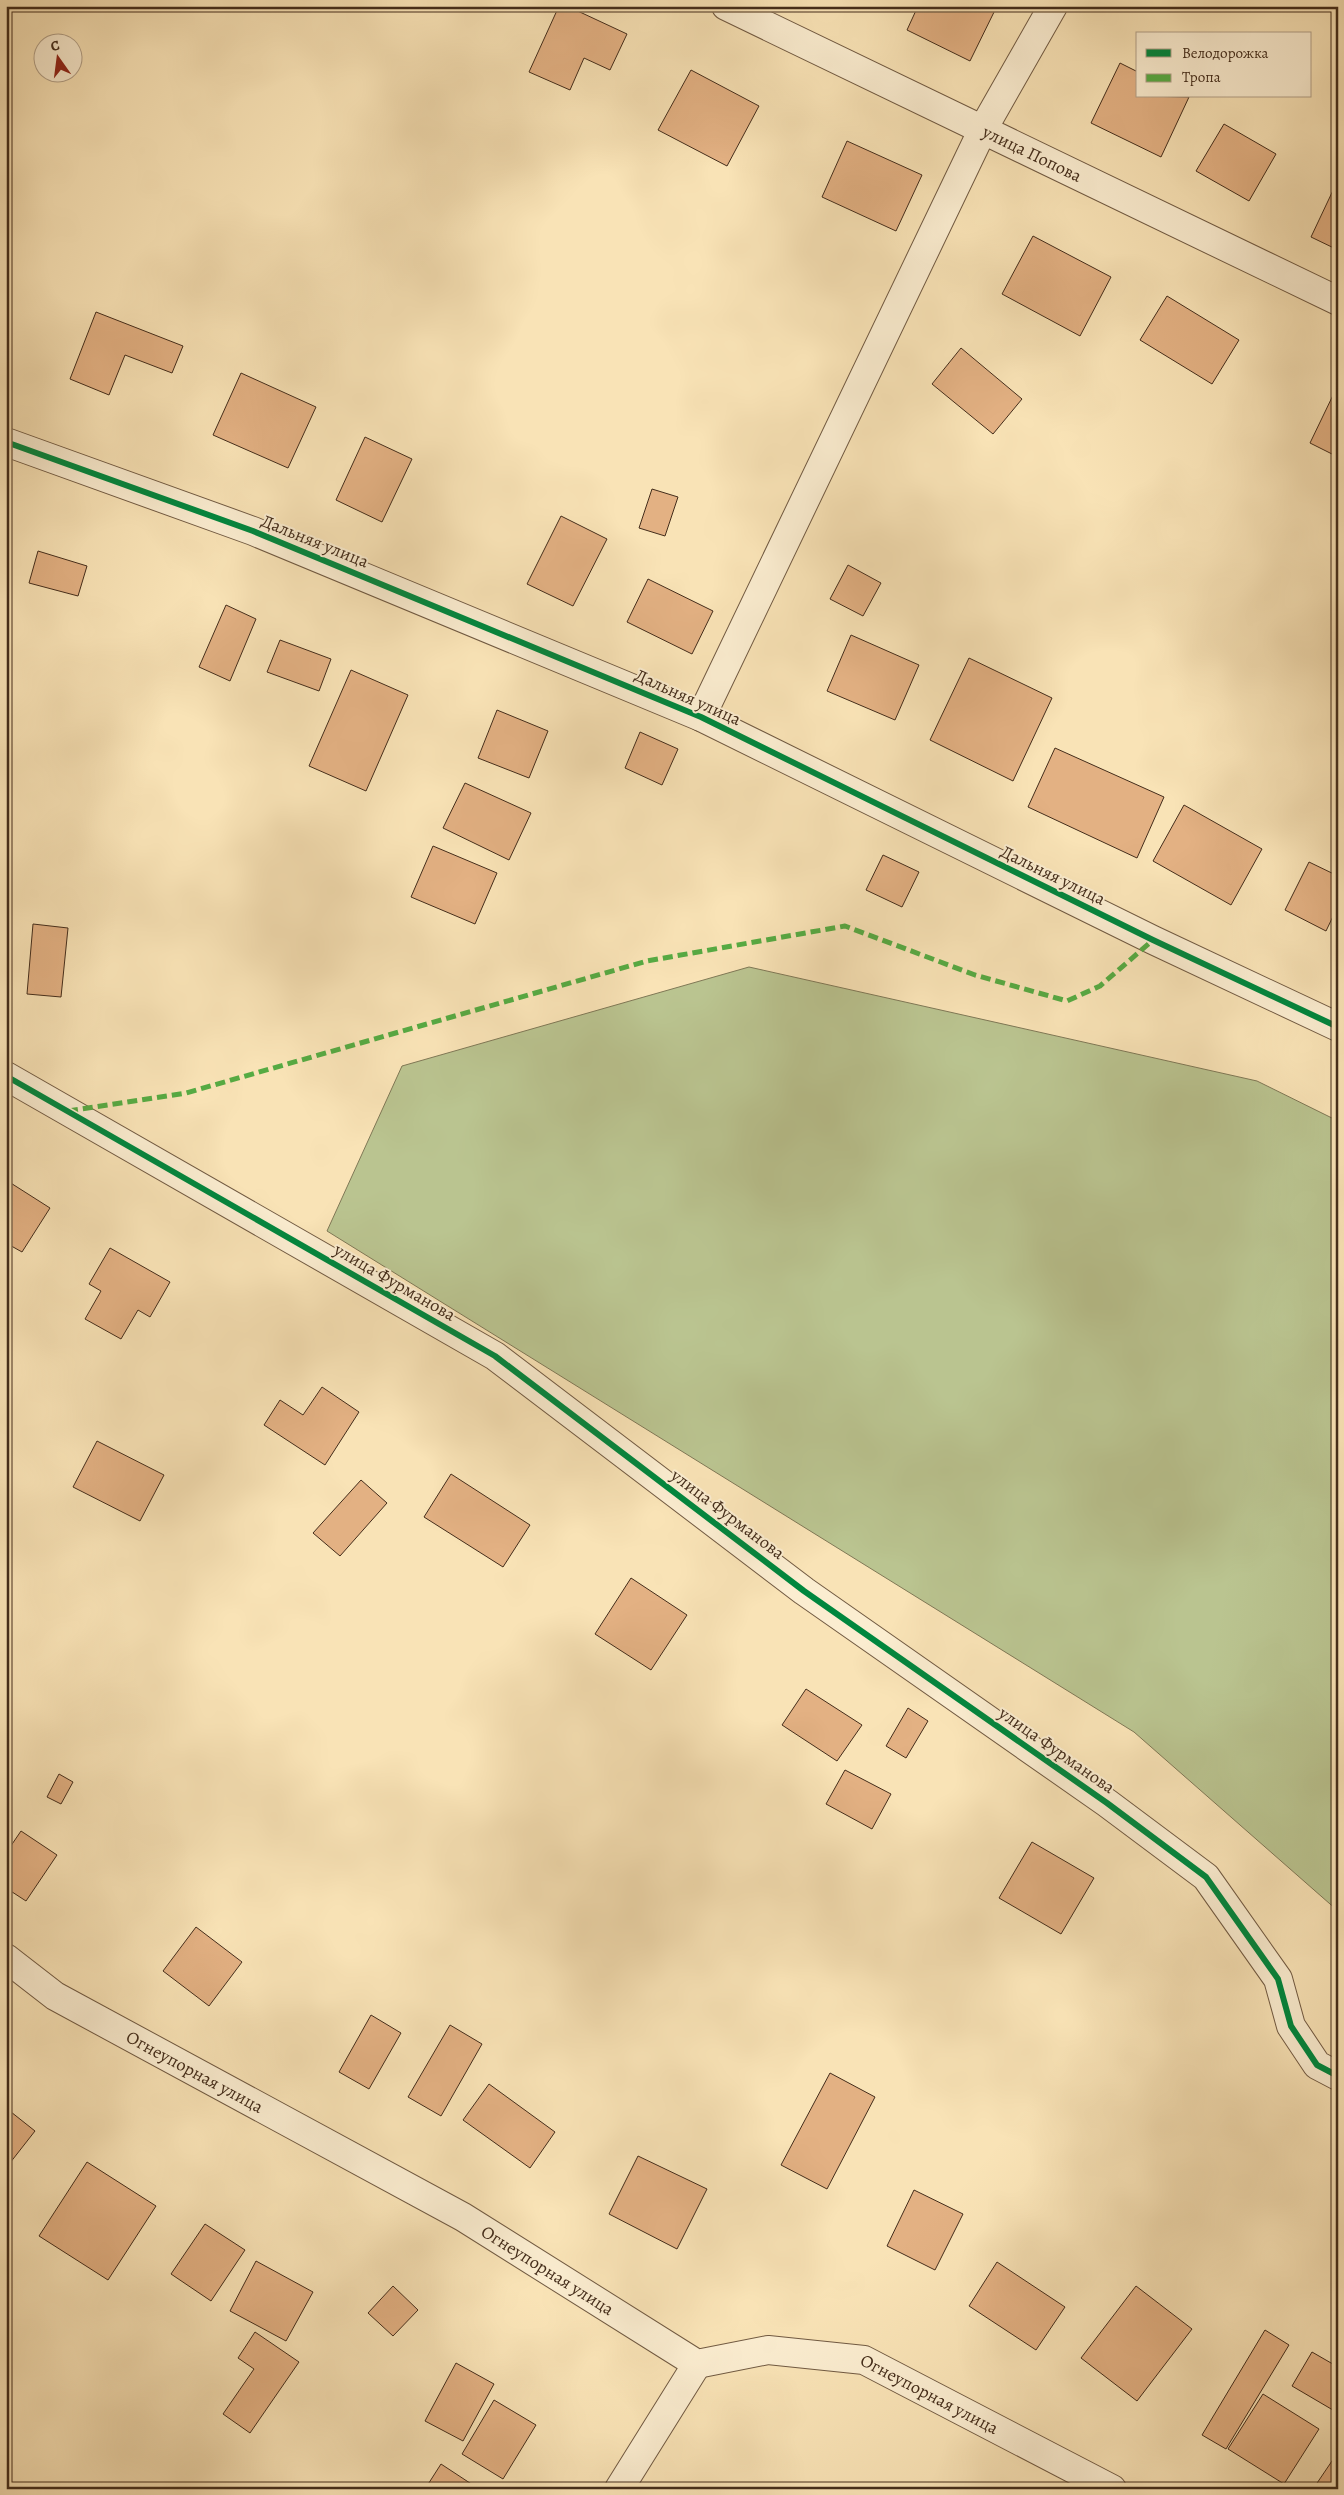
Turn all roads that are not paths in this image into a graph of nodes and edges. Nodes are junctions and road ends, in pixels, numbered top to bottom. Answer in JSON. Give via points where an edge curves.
{"nodes":[{"id":1,"x":726,"y":6,"type":"edge"},
{"id":2,"x":1053,"y":6,"type":"edge"},
{"id":3,"x":983,"y":129,"type":"junction"},
{"id":4,"x":1338,"y":301,"type":"edge"},
{"id":5,"x":6,"y":442,"type":"edge"},
{"id":6,"x":701,"y":717,"type":"junction"},
{"id":7,"x":1338,"y":1027,"type":"edge"},
{"id":8,"x":6,"y":1076,"type":"edge"},
{"id":9,"x":6,"y":1958,"type":"edge"},
{"id":10,"x":1338,"y":2076,"type":"edge"},
{"id":11,"x":697,"y":2364,"type":"junction"},
{"id":12,"x":620,"y":2489,"type":"edge"},
{"id":13,"x":1112,"y":2489,"type":"edge"}],
"edges":[{"from":1,"to":3,"type":"street","name":"улица Попова"},
{"from":2,"to":3,"type":"street"},
{"from":3,"to":4,"type":"street","name":"улица Попова"},
{"from":3,"to":6,"type":"street"},
{"from":5,"to":6,"type":"street","name":"Дальняя улица","via":[[253,531]]},
{"from":6,"to":7,"type":"street","name":"Дальняя улица","via":[[1153,940]]},
{"from":8,"to":10,"type":"street","name":"улица Фурманова","via":[[495,1356],[804,1591],[1107,1803],[1206,1877],[1278,1979],[1291,2026],[1316,2065]]},
{"from":9,"to":11,"type":"street","name":"Огнеупорная улица","via":[[54,1996],[463,2217]]},
{"from":11,"to":12,"type":"street"},
{"from":11,"to":13,"type":"street","name":"Огнеупорная улица","via":[[768,2350],[864,2360]]}]}
